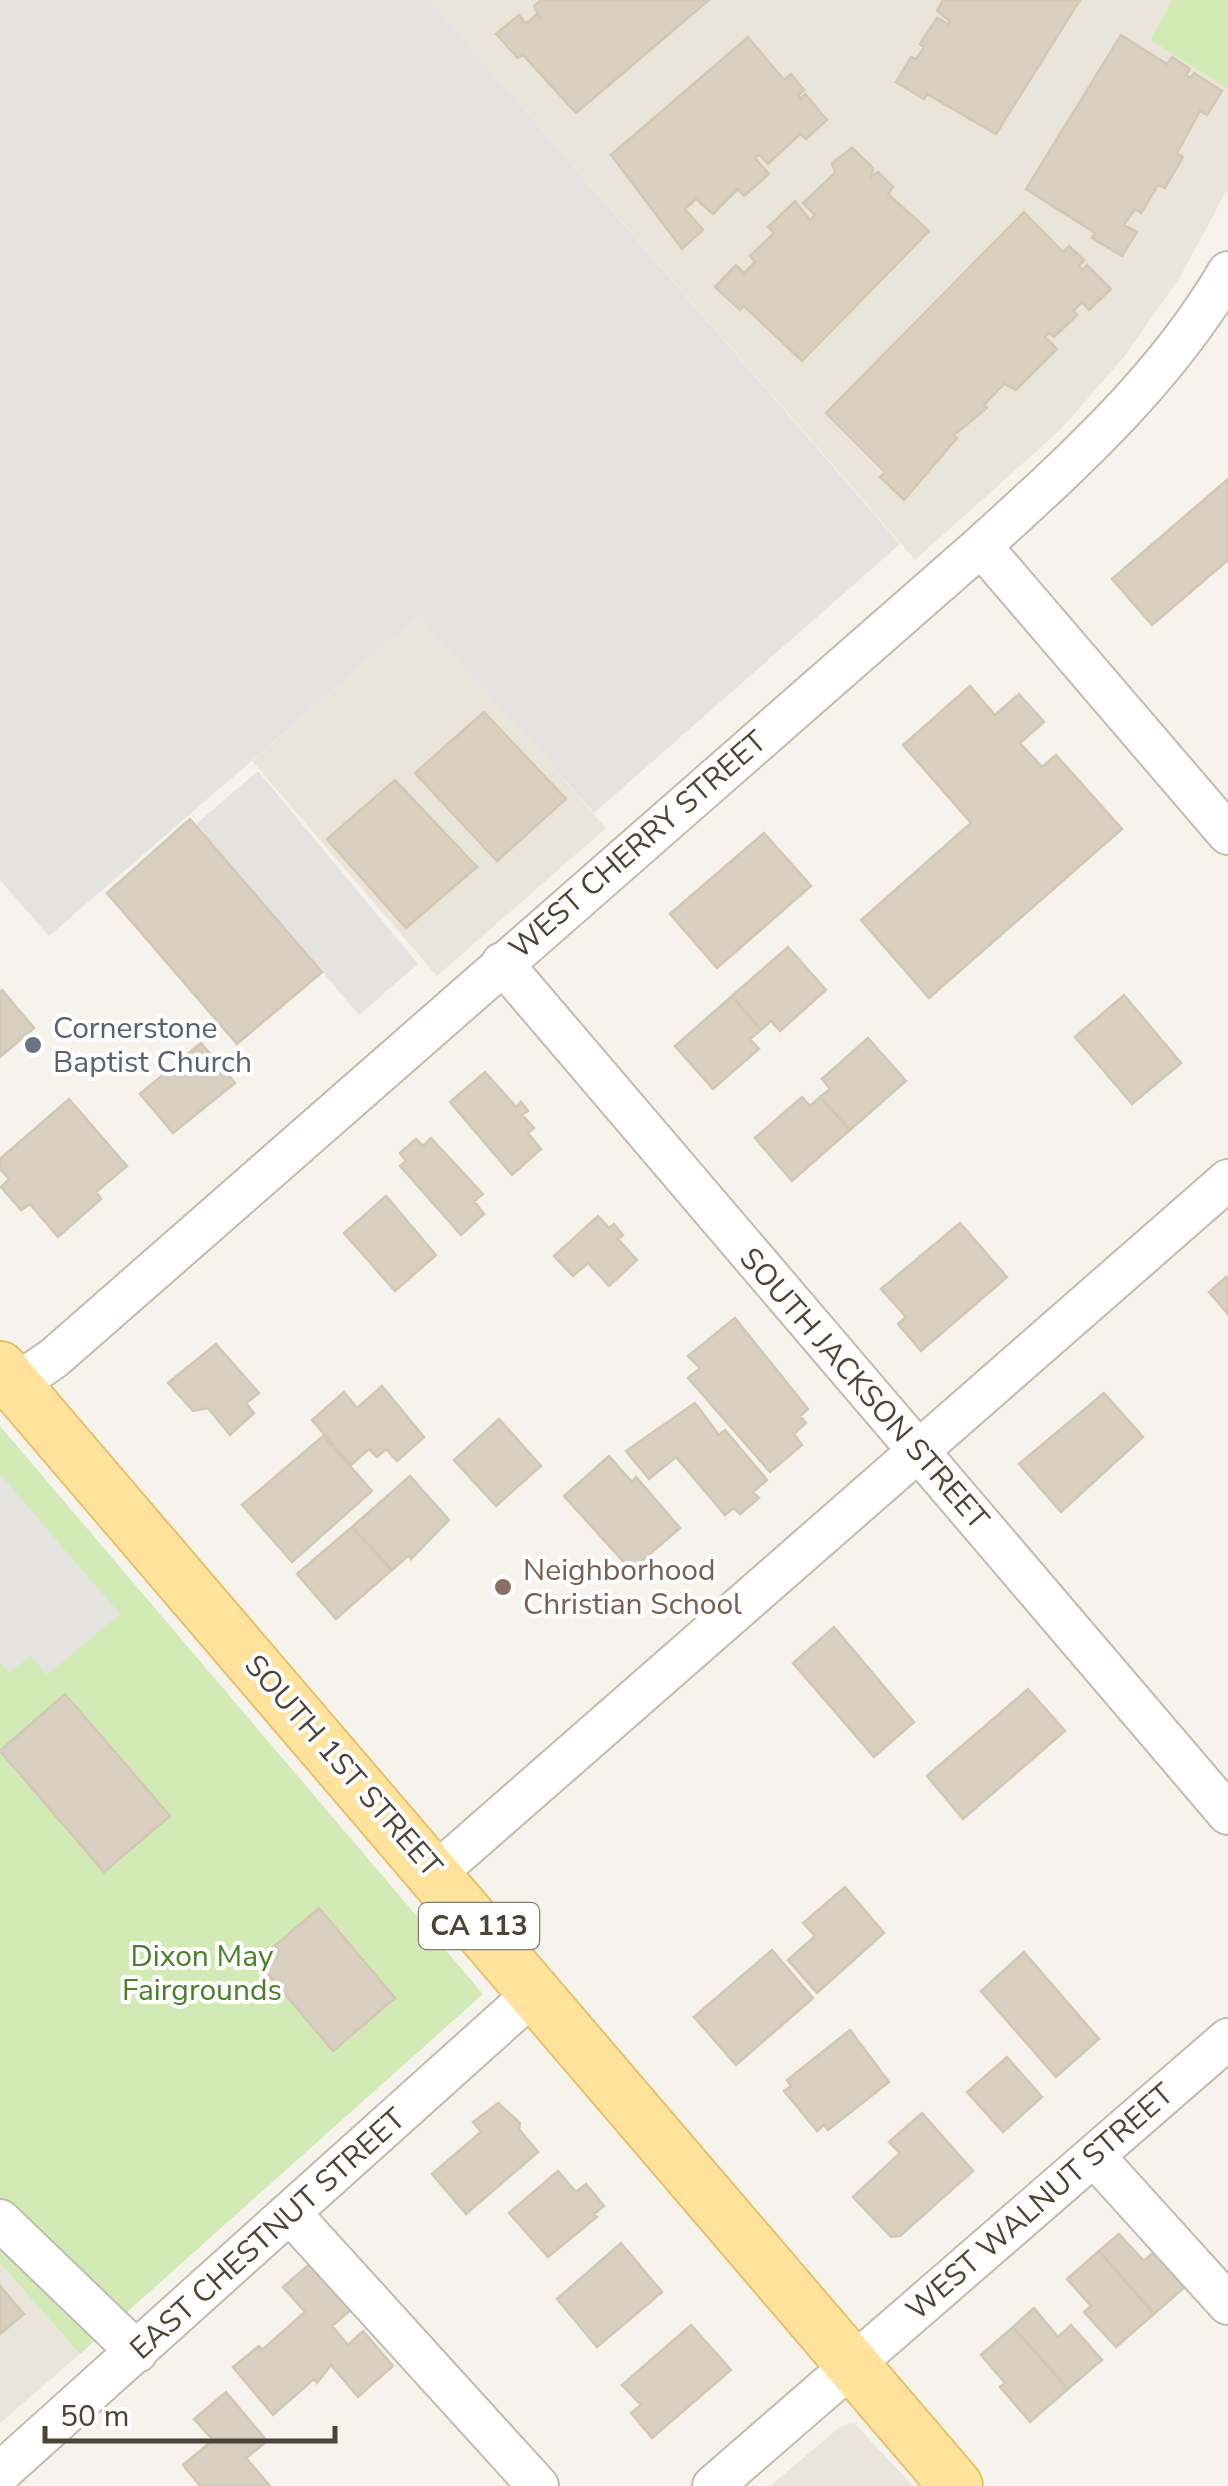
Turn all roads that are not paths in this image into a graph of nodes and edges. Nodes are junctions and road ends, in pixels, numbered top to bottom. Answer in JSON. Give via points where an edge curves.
{"nodes":[{"id":1,"x":1228,"y":272,"type":"edge"},
{"id":2,"x":981,"y":546,"type":"junction"},
{"id":3,"x":1228,"y":834,"type":"edge"},
{"id":4,"x":502,"y":962,"type":"junction"},
{"id":5,"x":1228,"y":1180,"type":"edge"},
{"id":6,"x":8,"y":1377,"type":"edge"},
{"id":7,"x":917,"y":1452,"type":"junction"},
{"id":8,"x":1228,"y":1814,"type":"edge"},
{"id":9,"x":436,"y":1873,"type":"junction"},
{"id":10,"x":534,"y":1992,"type":"junction"},
{"id":11,"x":1228,"y":2039,"type":"edge"},
{"id":12,"x":1094,"y":2156,"type":"junction"},
{"id":13,"x":290,"y":2213,"type":"junction"},
{"id":14,"x":0,"y":2220,"type":"edge"},
{"id":15,"x":1228,"y":2304,"type":"edge"},
{"id":16,"x":138,"y":2352,"type":"junction"},
{"id":17,"x":851,"y":2365,"type":"junction"},
{"id":18,"x":0,"y":2473,"type":"edge"},
{"id":19,"x":538,"y":2486,"type":"edge"},
{"id":20,"x":713,"y":2486,"type":"edge"},
{"id":21,"x":956,"y":2486,"type":"edge"}],
"edges":[{"from":1,"to":2,"type":"street","name":"WEST CHERRY STREET","via":[[1202,318],[1100,437]]},
{"from":2,"to":3,"type":"street"},
{"from":2,"to":4,"type":"street","name":"WEST CHERRY STREET"},
{"from":4,"to":6,"type":"street","name":"WEST CHERRY STREET","via":[[54,1358]]},
{"from":4,"to":7,"type":"street","name":"SOUTH JACKSON STREET"},
{"from":5,"to":7,"type":"street"},
{"from":6,"to":9,"type":"main road","name":"SOUTH 1ST STREET","number":"CA 113"},
{"from":7,"to":8,"type":"street","name":"SOUTH JACKSON STREET"},
{"from":7,"to":9,"type":"street"},
{"from":9,"to":10,"type":"main road","name":"SOUTH 1ST STREET","number":"CA 113"},
{"from":10,"to":13,"type":"street","name":"EAST CHESTNUT STREET"},
{"from":10,"to":17,"type":"main road","name":"SOUTH 1ST STREET","number":"CA 113"},
{"from":11,"to":12,"type":"street","name":"WEST WALNUT STREET"},
{"from":12,"to":15,"type":"street"},
{"from":12,"to":17,"type":"street","name":"WEST WALNUT STREET"},
{"from":13,"to":16,"type":"street","name":"EAST CHESTNUT STREET"},
{"from":13,"to":19,"type":"street"},
{"from":14,"to":16,"type":"street"},
{"from":16,"to":18,"type":"street","name":"EAST CHESTNUT STREET"},
{"from":17,"to":20,"type":"street","name":"WEST WALNUT STREET"},
{"from":17,"to":21,"type":"main road","name":"SOUTH 1ST STREET","number":"CA 113"}]}
